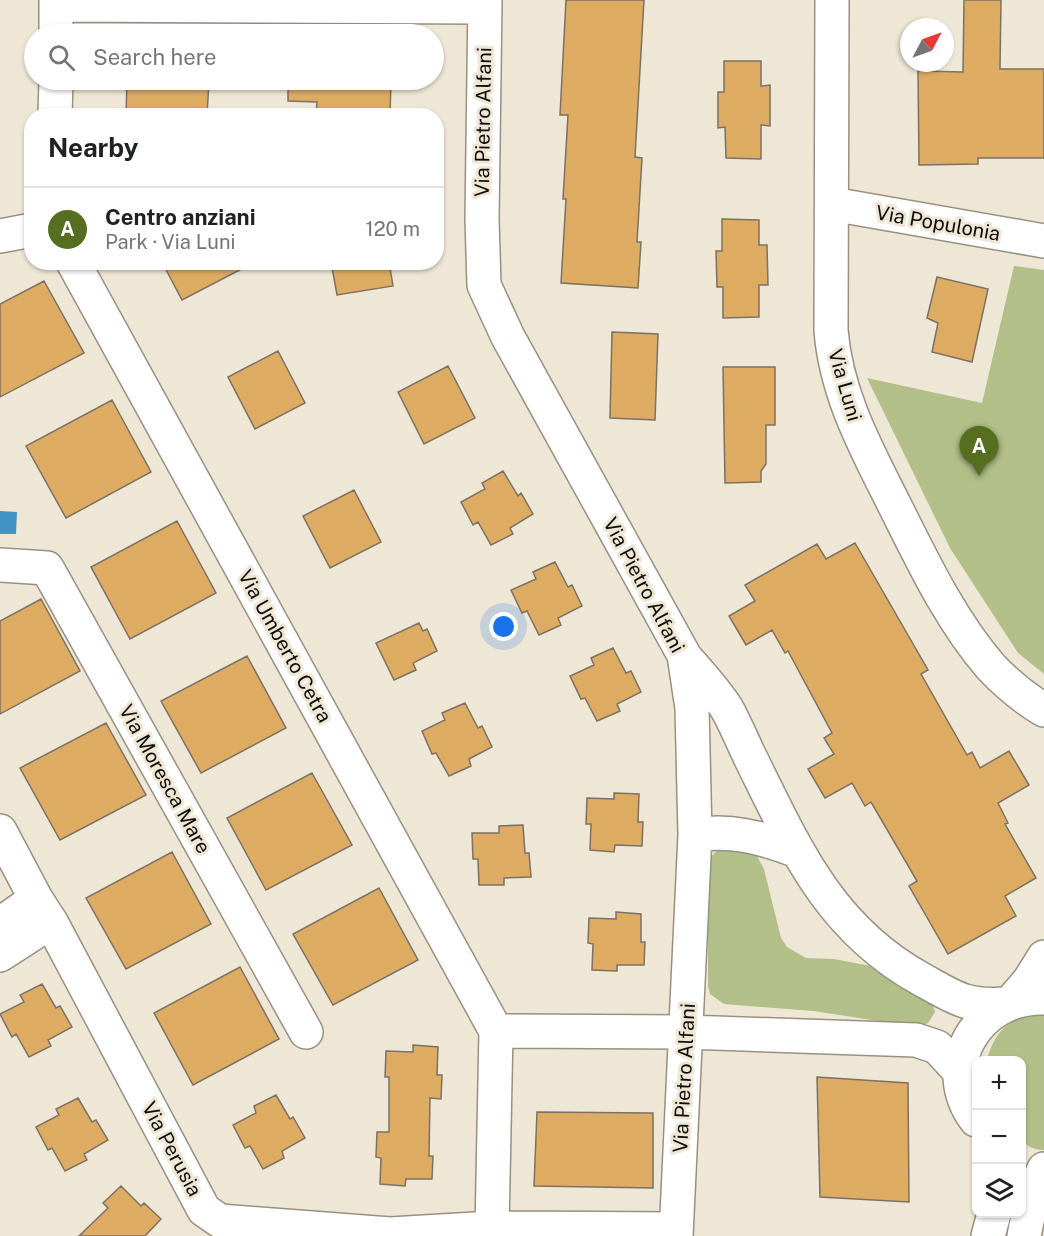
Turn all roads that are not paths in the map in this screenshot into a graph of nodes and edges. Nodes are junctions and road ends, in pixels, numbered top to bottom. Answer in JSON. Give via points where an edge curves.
{"nodes":[{"id":1,"x":832,"y":0,"type":"edge"},
{"id":2,"x":485,"y":4,"type":"edge"},
{"id":3,"x":56,"y":13,"type":"edge"},
{"id":4,"x":56,"y":90,"type":"edge"},
{"id":5,"x":56,"y":108,"type":"edge"},
{"id":6,"x":832,"y":204,"type":"junction"},
{"id":7,"x":24,"y":232,"type":"edge"},
{"id":8,"x":0,"y":236,"type":"edge"},
{"id":9,"x":1044,"y":241,"type":"edge"},
{"id":10,"x":77,"y":270,"type":"edge"},
{"id":11,"x":0,"y":565,"type":"edge"},
{"id":12,"x":684,"y":655,"type":"junction"},
{"id":13,"x":1044,"y":710,"type":"edge"},
{"id":14,"x":0,"y":831,"type":"edge"},
{"id":15,"x":695,"y":835,"type":"junction"},
{"id":16,"x":797,"y":851,"type":"junction"},
{"id":17,"x":44,"y":910,"type":"junction"},
{"id":18,"x":0,"y":924,"type":"edge"},
{"id":19,"x":0,"y":955,"type":"edge"},
{"id":20,"x":1044,"y":957,"type":"edge"},
{"id":21,"x":1044,"y":998,"type":"edge"},
{"id":22,"x":1009,"y":1003,"type":"junction"},
{"id":23,"x":496,"y":1031,"type":"junction"},
{"id":24,"x":306,"y":1032,"type":"dead end"},
{"id":25,"x":687,"y":1032,"type":"junction"},
{"id":26,"x":961,"y":1073,"type":"junction"},
{"id":27,"x":972,"y":1112,"type":"edge"},
{"id":28,"x":1026,"y":1153,"type":"edge"},
{"id":29,"x":1044,"y":1153,"type":"edge"},
{"id":30,"x":1044,"y":1169,"type":"edge"},
{"id":31,"x":993,"y":1218,"type":"edge"},
{"id":32,"x":492,"y":1228,"type":"junction"},
{"id":33,"x":676,"y":1233,"type":"edge"},
{"id":34,"x":988,"y":1236,"type":"edge"},
{"id":35,"x":1024,"y":1236,"type":"edge"}],
"edges":[{"from":1,"to":6,"type":"street","name":"Via Luni"},
{"from":2,"to":3,"type":"street"},
{"from":2,"to":12,"type":"street","name":"Via Pietro Alfani","via":[[484,285],[514,347]]},
{"from":4,"to":5,"type":"street"},
{"from":6,"to":9,"type":"street","name":"Via Populonia"},
{"from":6,"to":13,"type":"street","name":"Via Luni","via":[[832,346],[851,416],[915,547],[972,642],[1013,689]]},
{"from":7,"to":8,"type":"street"},
{"from":10,"to":23,"type":"street","name":"Via Umberto Cetra"},
{"from":11,"to":24,"type":"street","name":"Via Moresca Mare","via":[[47,568]]},
{"from":12,"to":15,"type":"street","name":"Via Pietro Alfani","via":[[692,708]]},
{"from":12,"to":16,"type":"street","via":[[727,710]]},
{"from":14,"to":17,"type":"street","name":"Via Perusia"},
{"from":15,"to":16,"type":"street","via":[[728,832]]},
{"from":15,"to":25,"type":"street","name":"Via Pietro Alfani"},
{"from":16,"to":22,"type":"street","via":[[817,884],[854,929],[886,958],[967,1002],[984,1006]]},
{"from":17,"to":18,"type":"street"},
{"from":17,"to":19,"type":"street"},
{"from":17,"to":32,"type":"street","name":"Via Perusia","via":[[204,1210],[220,1221],[390,1234]]},
{"from":20,"to":22,"type":"street"},
{"from":21,"to":22,"type":"street"},
{"from":22,"to":26,"type":"street","via":[[978,1025],[968,1042]]},
{"from":23,"to":25,"type":"street"},
{"from":23,"to":32,"type":"street"},
{"from":25,"to":26,"type":"street","via":[[916,1041],[937,1047]]},
{"from":25,"to":33,"type":"street","name":"Via Pietro Alfani"},
{"from":26,"to":27,"type":"street","via":[[964,1095]]},
{"from":28,"to":29,"type":"street"},
{"from":30,"to":35,"type":"street","via":[[1032,1196]]},
{"from":31,"to":34,"type":"street"},
{"from":32,"to":33,"type":"street","name":"Via Perusia"}]}
